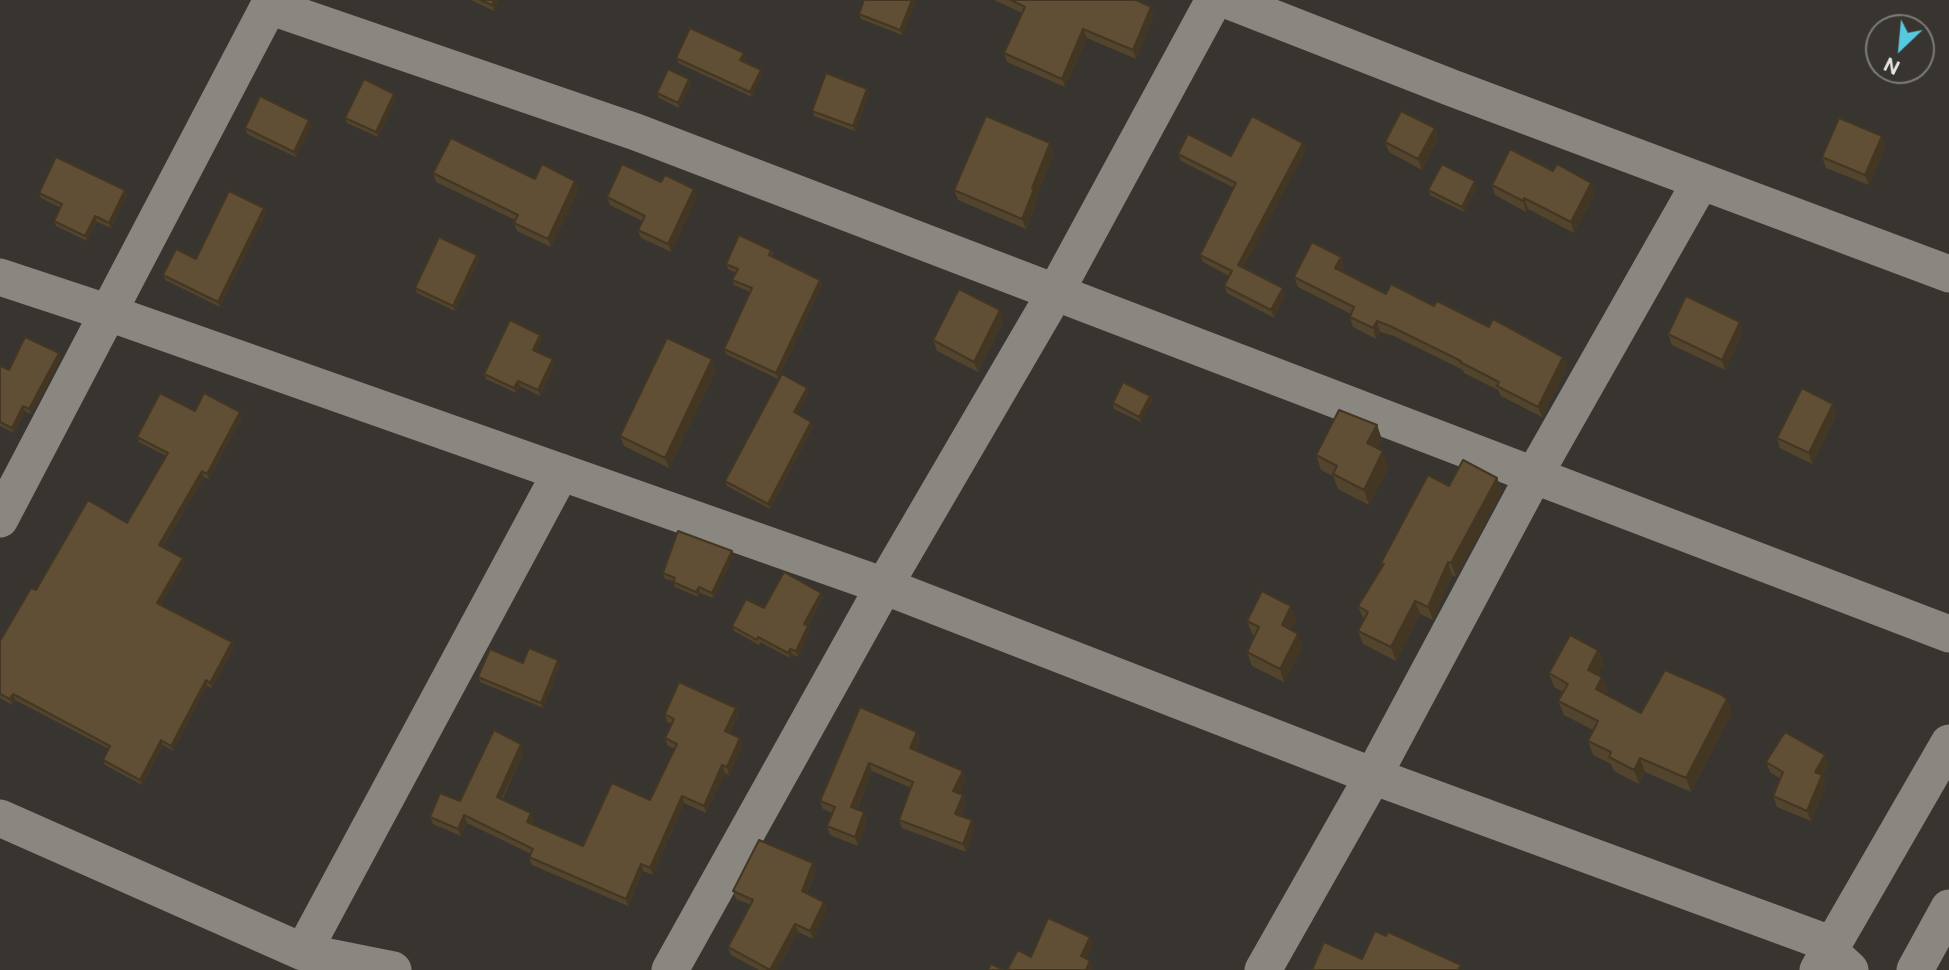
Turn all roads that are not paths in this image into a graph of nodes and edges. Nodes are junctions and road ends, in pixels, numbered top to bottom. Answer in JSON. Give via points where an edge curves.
{"nodes":[{"id":1,"x":1214,"y":0,"type":"edge"},
{"id":2,"x":1227,"y":0,"type":"edge"},
{"id":3,"x":270,"y":3,"type":"edge"},
{"id":4,"x":1701,"y":181,"type":"junction"},
{"id":5,"x":1949,"y":274,"type":"edge"},
{"id":6,"x":0,"y":277,"type":"edge"},
{"id":7,"x":1055,"y":293,"type":"junction"},
{"id":8,"x":109,"y":313,"type":"junction"},
{"id":9,"x":561,"y":472,"type":"junction"},
{"id":10,"x":1533,"y":477,"type":"junction"},
{"id":11,"x":0,"y":519,"type":"edge"},
{"id":12,"x":884,"y":586,"type":"junction"},
{"id":13,"x":1949,"y":634,"type":"edge"},
{"id":14,"x":1949,"y":743,"type":"edge"},
{"id":15,"x":1373,"y":776,"type":"junction"},
{"id":16,"x":0,"y":818,"type":"edge"},
{"id":17,"x":1949,"y":908,"type":"edge"},
{"id":18,"x":303,"y":952,"type":"junction"},
{"id":19,"x":1833,"y":964,"type":"edge"},
{"id":20,"x":393,"y":970,"type":"edge"},
{"id":21,"x":670,"y":970,"type":"edge"},
{"id":22,"x":1263,"y":970,"type":"edge"},
{"id":23,"x":1915,"y":970,"type":"edge"}],
"edges":[{"from":1,"to":7,"type":"street"},
{"from":2,"to":4,"type":"street"},
{"from":3,"to":7,"type":"street","via":[[636,132]]},
{"from":3,"to":8,"type":"street"},
{"from":4,"to":5,"type":"street"},
{"from":4,"to":10,"type":"street"},
{"from":6,"to":8,"type":"street"},
{"from":7,"to":10,"type":"street"},
{"from":7,"to":12,"type":"street"},
{"from":8,"to":9,"type":"street"},
{"from":8,"to":11,"type":"street"},
{"from":9,"to":12,"type":"street"},
{"from":9,"to":18,"type":"street"},
{"from":10,"to":13,"type":"street"},
{"from":10,"to":15,"type":"street"},
{"from":12,"to":15,"type":"street"},
{"from":12,"to":21,"type":"street"},
{"from":14,"to":19,"type":"street"},
{"from":15,"to":19,"type":"street","via":[[1817,939]]},
{"from":15,"to":22,"type":"street"},
{"from":16,"to":18,"type":"street"},
{"from":17,"to":23,"type":"street"},
{"from":18,"to":20,"type":"street"}]}
